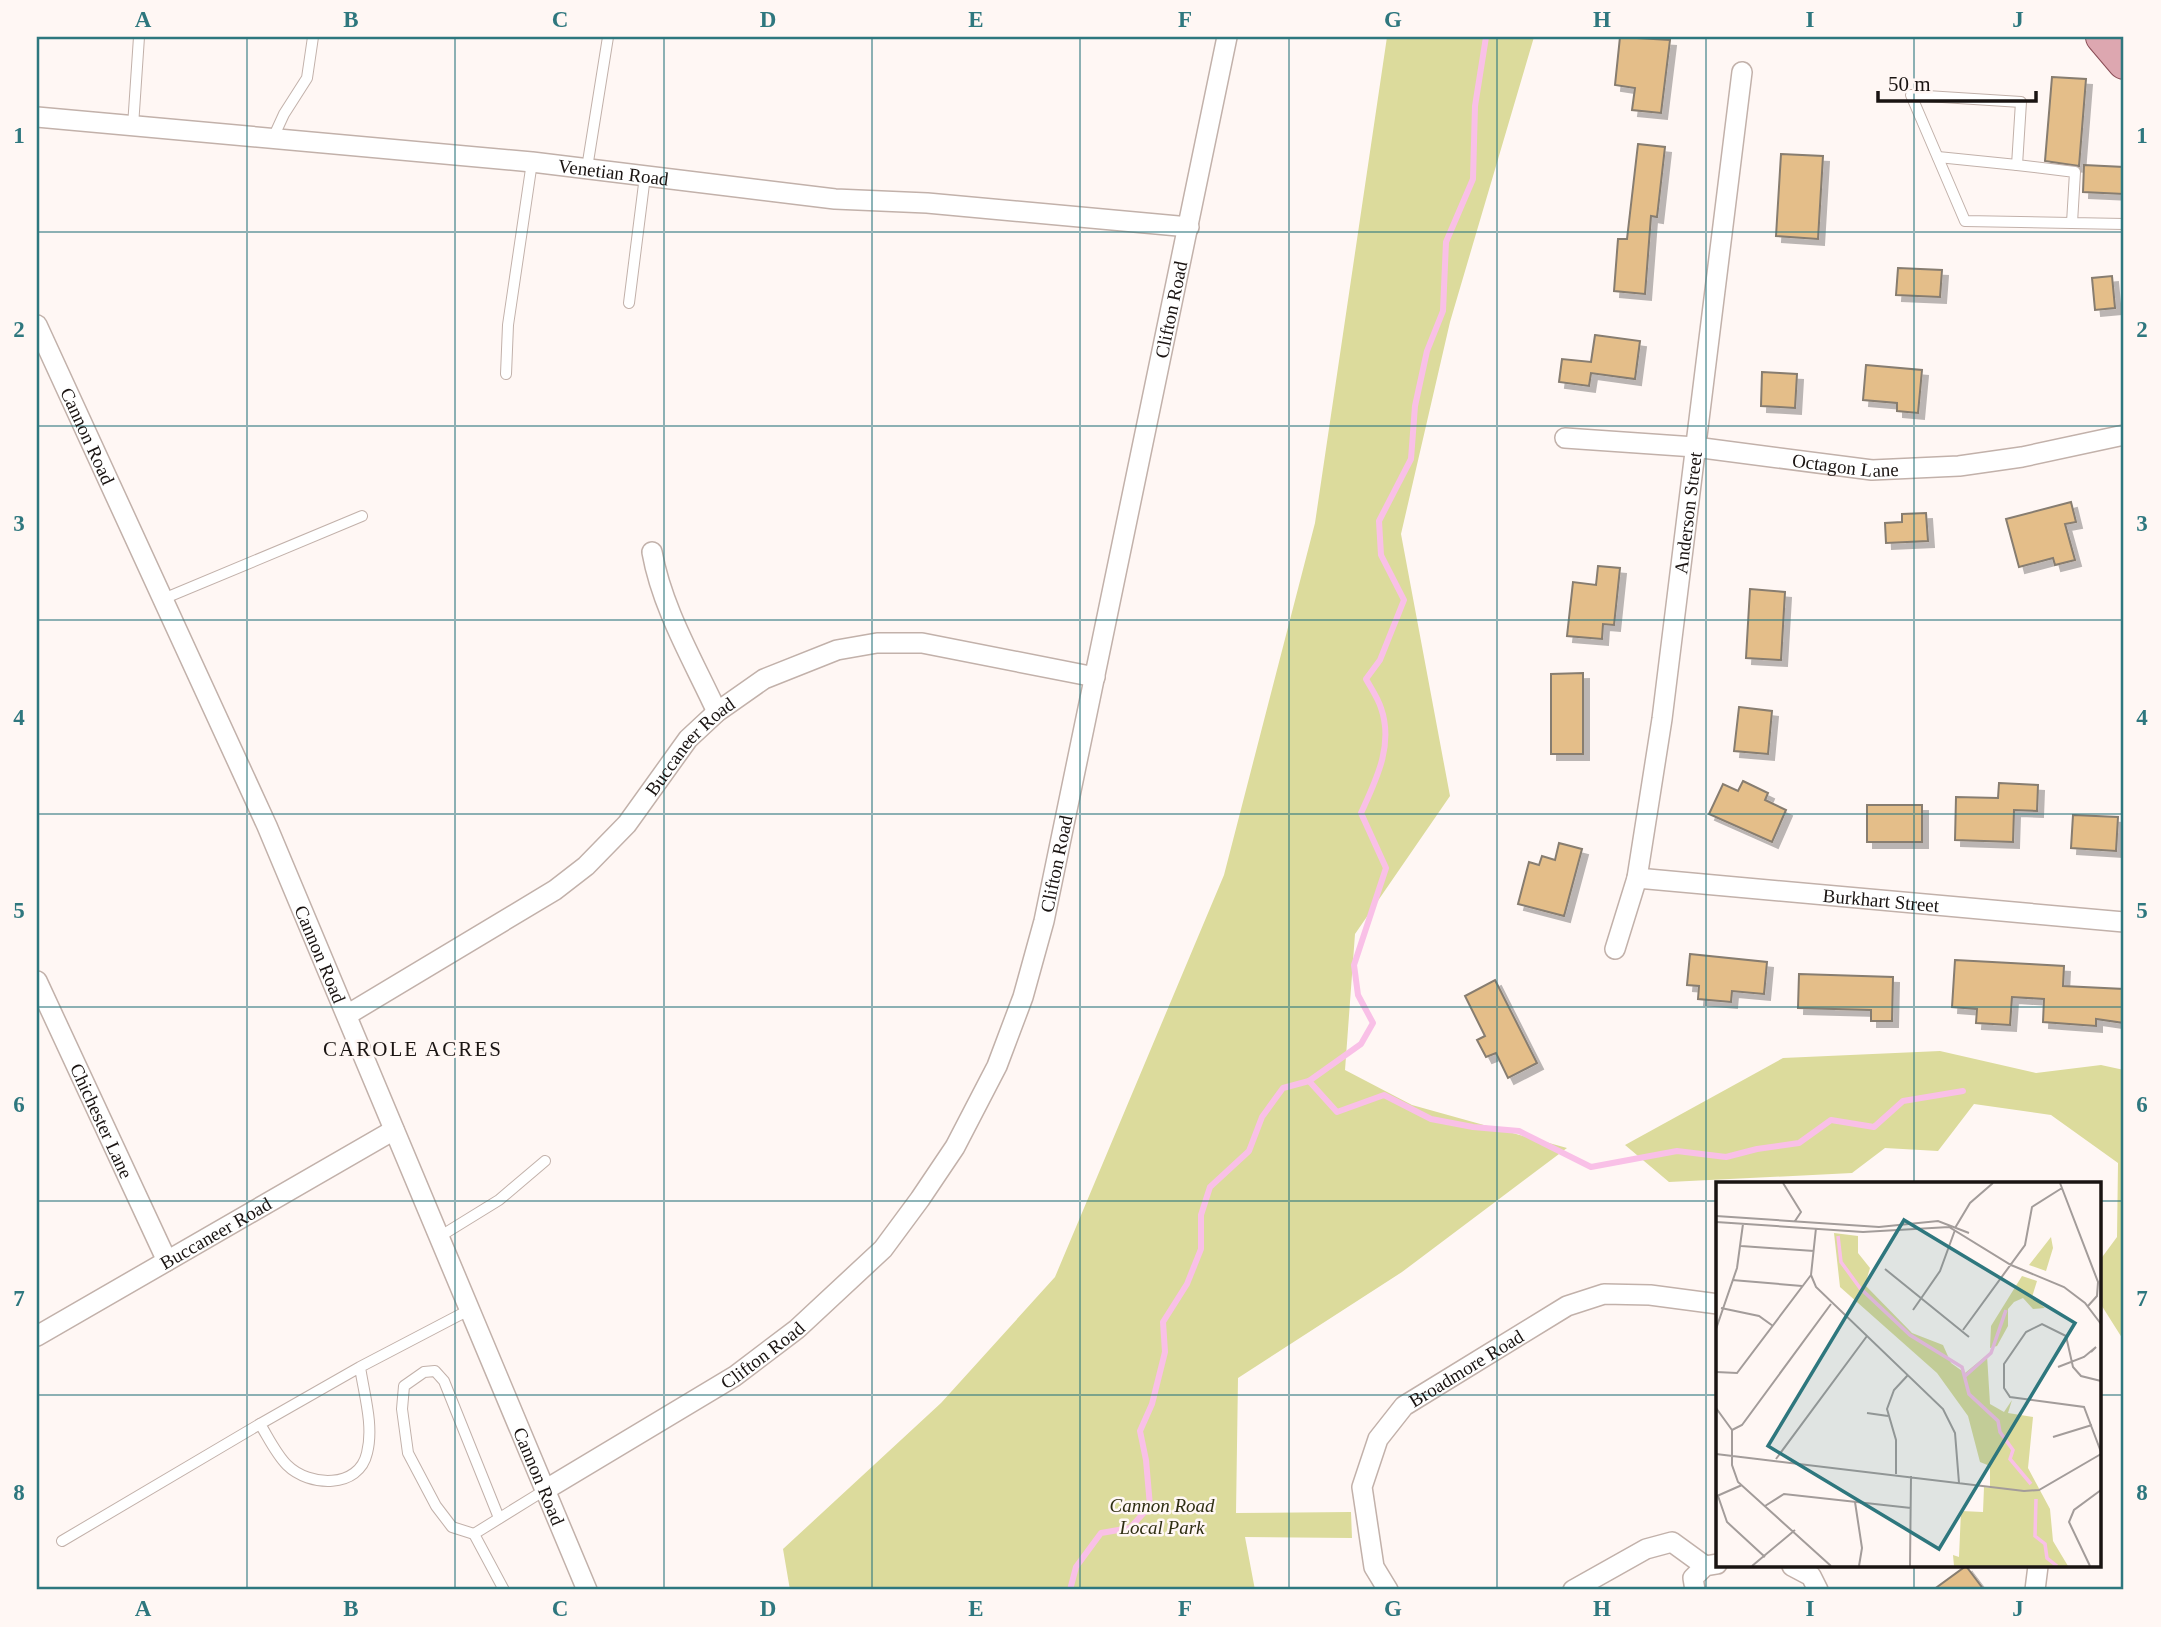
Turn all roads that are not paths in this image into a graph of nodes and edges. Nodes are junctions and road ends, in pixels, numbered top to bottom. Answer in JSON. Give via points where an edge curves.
{"nodes":[{"id":1,"x":139,"y":37,"type":"edge"},
{"id":2,"x":313,"y":37,"type":"edge"},
{"id":3,"x":608,"y":37,"type":"edge"},
{"id":4,"x":1227,"y":37,"type":"edge"},
{"id":5,"x":2102,"y":37,"type":"edge"},
{"id":6,"x":2124,"y":63,"type":"edge"},
{"id":7,"x":1742,"y":72,"type":"dead end"},
{"id":8,"x":37,"y":117,"type":"edge"},
{"id":9,"x":133,"y":125,"type":"junction"},
{"id":10,"x":273,"y":138,"type":"junction"},
{"id":11,"x":1938,"y":157,"type":"junction"},
{"id":12,"x":532,"y":162,"type":"junction"},
{"id":13,"x":2017,"y":165,"type":"junction"},
{"id":14,"x":587,"y":168,"type":"junction"},
{"id":15,"x":645,"y":176,"type":"junction"},
{"id":16,"x":2072,"y":223,"type":"junction"},
{"id":17,"x":2124,"y":224,"type":"edge"},
{"id":18,"x":1189,"y":227,"type":"junction"},
{"id":19,"x":629,"y":303,"type":"dead end"},
{"id":20,"x":37,"y":325,"type":"edge"},
{"id":21,"x":506,"y":374,"type":"dead end"},
{"id":22,"x":2124,"y":435,"type":"edge"},
{"id":23,"x":1565,"y":438,"type":"dead end"},
{"id":24,"x":1695,"y":447,"type":"junction"},
{"id":25,"x":362,"y":516,"type":"dead end"},
{"id":26,"x":652,"y":552,"type":"dead end"},
{"id":27,"x":163,"y":599,"type":"junction"},
{"id":28,"x":1095,"y":677,"type":"junction"},
{"id":29,"x":717,"y":712,"type":"junction"},
{"id":30,"x":1637,"y":878,"type":"junction"},
{"id":31,"x":2124,"y":922,"type":"edge"},
{"id":32,"x":1615,"y":949,"type":"dead end"},
{"id":33,"x":37,"y":981,"type":"edge"},
{"id":34,"x":346,"y":1015,"type":"junction"},
{"id":35,"x":394,"y":1130,"type":"junction"},
{"id":36,"x":545,"y":1161,"type":"dead end"},
{"id":37,"x":439,"y":1237,"type":"junction"},
{"id":38,"x":167,"y":1261,"type":"junction"},
{"id":39,"x":1716,"y":1304,"type":"edge"},
{"id":40,"x":469,"y":1310,"type":"junction"},
{"id":41,"x":37,"y":1336,"type":"edge"},
{"id":42,"x":360,"y":1367,"type":"junction"},
{"id":43,"x":260,"y":1424,"type":"junction"},
{"id":44,"x":545,"y":1490,"type":"junction"},
{"id":45,"x":499,"y":1518,"type":"junction"},
{"id":46,"x":474,"y":1534,"type":"junction"},
{"id":47,"x":62,"y":1541,"type":"dead end"},
{"id":48,"x":1712,"y":1565,"type":"edge"},
{"id":49,"x":1796,"y":1568,"type":"edge"},
{"id":50,"x":2038,"y":1568,"type":"edge"},
{"id":51,"x":504,"y":1590,"type":"edge"},
{"id":52,"x":587,"y":1590,"type":"edge"},
{"id":53,"x":1388,"y":1590,"type":"edge"},
{"id":54,"x":1573,"y":1590,"type":"edge"},
{"id":55,"x":1695,"y":1590,"type":"edge"},
{"id":56,"x":1818,"y":1590,"type":"edge"},
{"id":57,"x":2035,"y":1590,"type":"edge"}],
"edges":[{"from":1,"to":9,"type":"lane"},
{"from":2,"to":10,"type":"lane","via":[[307,78]]},
{"from":3,"to":14,"type":"lane"},
{"from":4,"to":18,"type":"street","name":"Clifton Road"},
{"from":5,"to":6,"type":"main road"},
{"from":7,"to":24,"type":"street","name":"Anderson Street"},
{"from":8,"to":9,"type":"street","name":"Venetian Road"},
{"from":9,"to":10,"type":"street","name":"Venetian Road"},
{"from":10,"to":12,"type":"street","name":"Venetian Road"},
{"from":11,"to":13,"type":"lane"},
{"from":11,"to":13,"type":"lane","via":[[1911,95],[2021,102]]},
{"from":11,"to":16,"type":"lane","via":[[1965,222]]},
{"from":12,"to":14,"type":"street","name":"Venetian Road"},
{"from":12,"to":21,"type":"lane","via":[[508,325]]},
{"from":13,"to":16,"type":"lane","via":[[2075,172]]},
{"from":14,"to":15,"type":"street","name":"Venetian Road"},
{"from":15,"to":18,"type":"street","name":"Venetian Road","via":[[835,200],[927,203]]},
{"from":15,"to":19,"type":"lane"},
{"from":16,"to":17,"type":"lane"},
{"from":18,"to":28,"type":"street","name":"Clifton Road"},
{"from":20,"to":27,"type":"street","name":"Cannon Road"},
{"from":22,"to":24,"type":"street","name":"Octagon Lane","via":[[1959,466],[1872,470]]},
{"from":23,"to":24,"type":"street","name":"Octagon Lane"},
{"from":24,"to":30,"type":"street","name":"Anderson Street","via":[[1662,719]]},
{"from":25,"to":27,"type":"lane"},
{"from":26,"to":29,"type":"street","via":[[660,587]]},
{"from":27,"to":34,"type":"street","name":"Cannon Road","via":[[266,823]]},
{"from":28,"to":29,"type":"street","name":"Buccaneer Road","via":[[922,643],[877,643],[837,650],[764,679]]},
{"from":28,"to":44,"type":"street","name":"Clifton Road","via":[[1044,921],[1023,997],[997,1066],[955,1147],[920,1199],[883,1249],[797,1329],[735,1376]]},
{"from":29,"to":34,"type":"street","name":"Buccaneer Road","via":[[688,739],[628,824],[586,866],[555,890]]},
{"from":30,"to":31,"type":"street","name":"Burkhart Street"},
{"from":30,"to":32,"type":"street","name":"Anderson Street"},
{"from":33,"to":38,"type":"street","name":"Chichester Lane"},
{"from":34,"to":35,"type":"street","name":"Cannon Road"},
{"from":35,"to":37,"type":"street","name":"Cannon Road"},
{"from":35,"to":38,"type":"street","name":"Buccaneer Road"},
{"from":36,"to":37,"type":"lane","via":[[499,1200]]},
{"from":37,"to":40,"type":"street","name":"Cannon Road"},
{"from":38,"to":41,"type":"street","name":"Buccaneer Road"},
{"from":39,"to":53,"type":"street","name":"Broadmore Road","via":[[1604,1294],[1567,1306],[1404,1406],[1378,1439],[1362,1487],[1374,1567]]},
{"from":40,"to":42,"type":"lane"},
{"from":40,"to":44,"type":"street","name":"Cannon Road"},
{"from":42,"to":43,"type":"lane"},
{"from":42,"to":43,"type":"lane","via":[[368,1453],[353,1477],[325,1481],[304,1477],[287,1465]]},
{"from":43,"to":47,"type":"lane"},
{"from":44,"to":45,"type":"lane"},
{"from":44,"to":52,"type":"street","name":"Cannon Road"},
{"from":45,"to":46,"type":"lane"},
{"from":45,"to":46,"type":"lane","via":[[443,1381],[435,1371],[424,1372],[404,1386],[408,1453],[452,1527]]},
{"from":46,"to":51,"type":"lane"},
{"from":48,"to":54,"type":"street","via":[[1672,1542],[1646,1549]]},
{"from":48,"to":55,"type":"street","via":[[1693,1578]]},
{"from":49,"to":56,"type":"street","via":[[1811,1576]]},
{"from":50,"to":57,"type":"street"}]}
